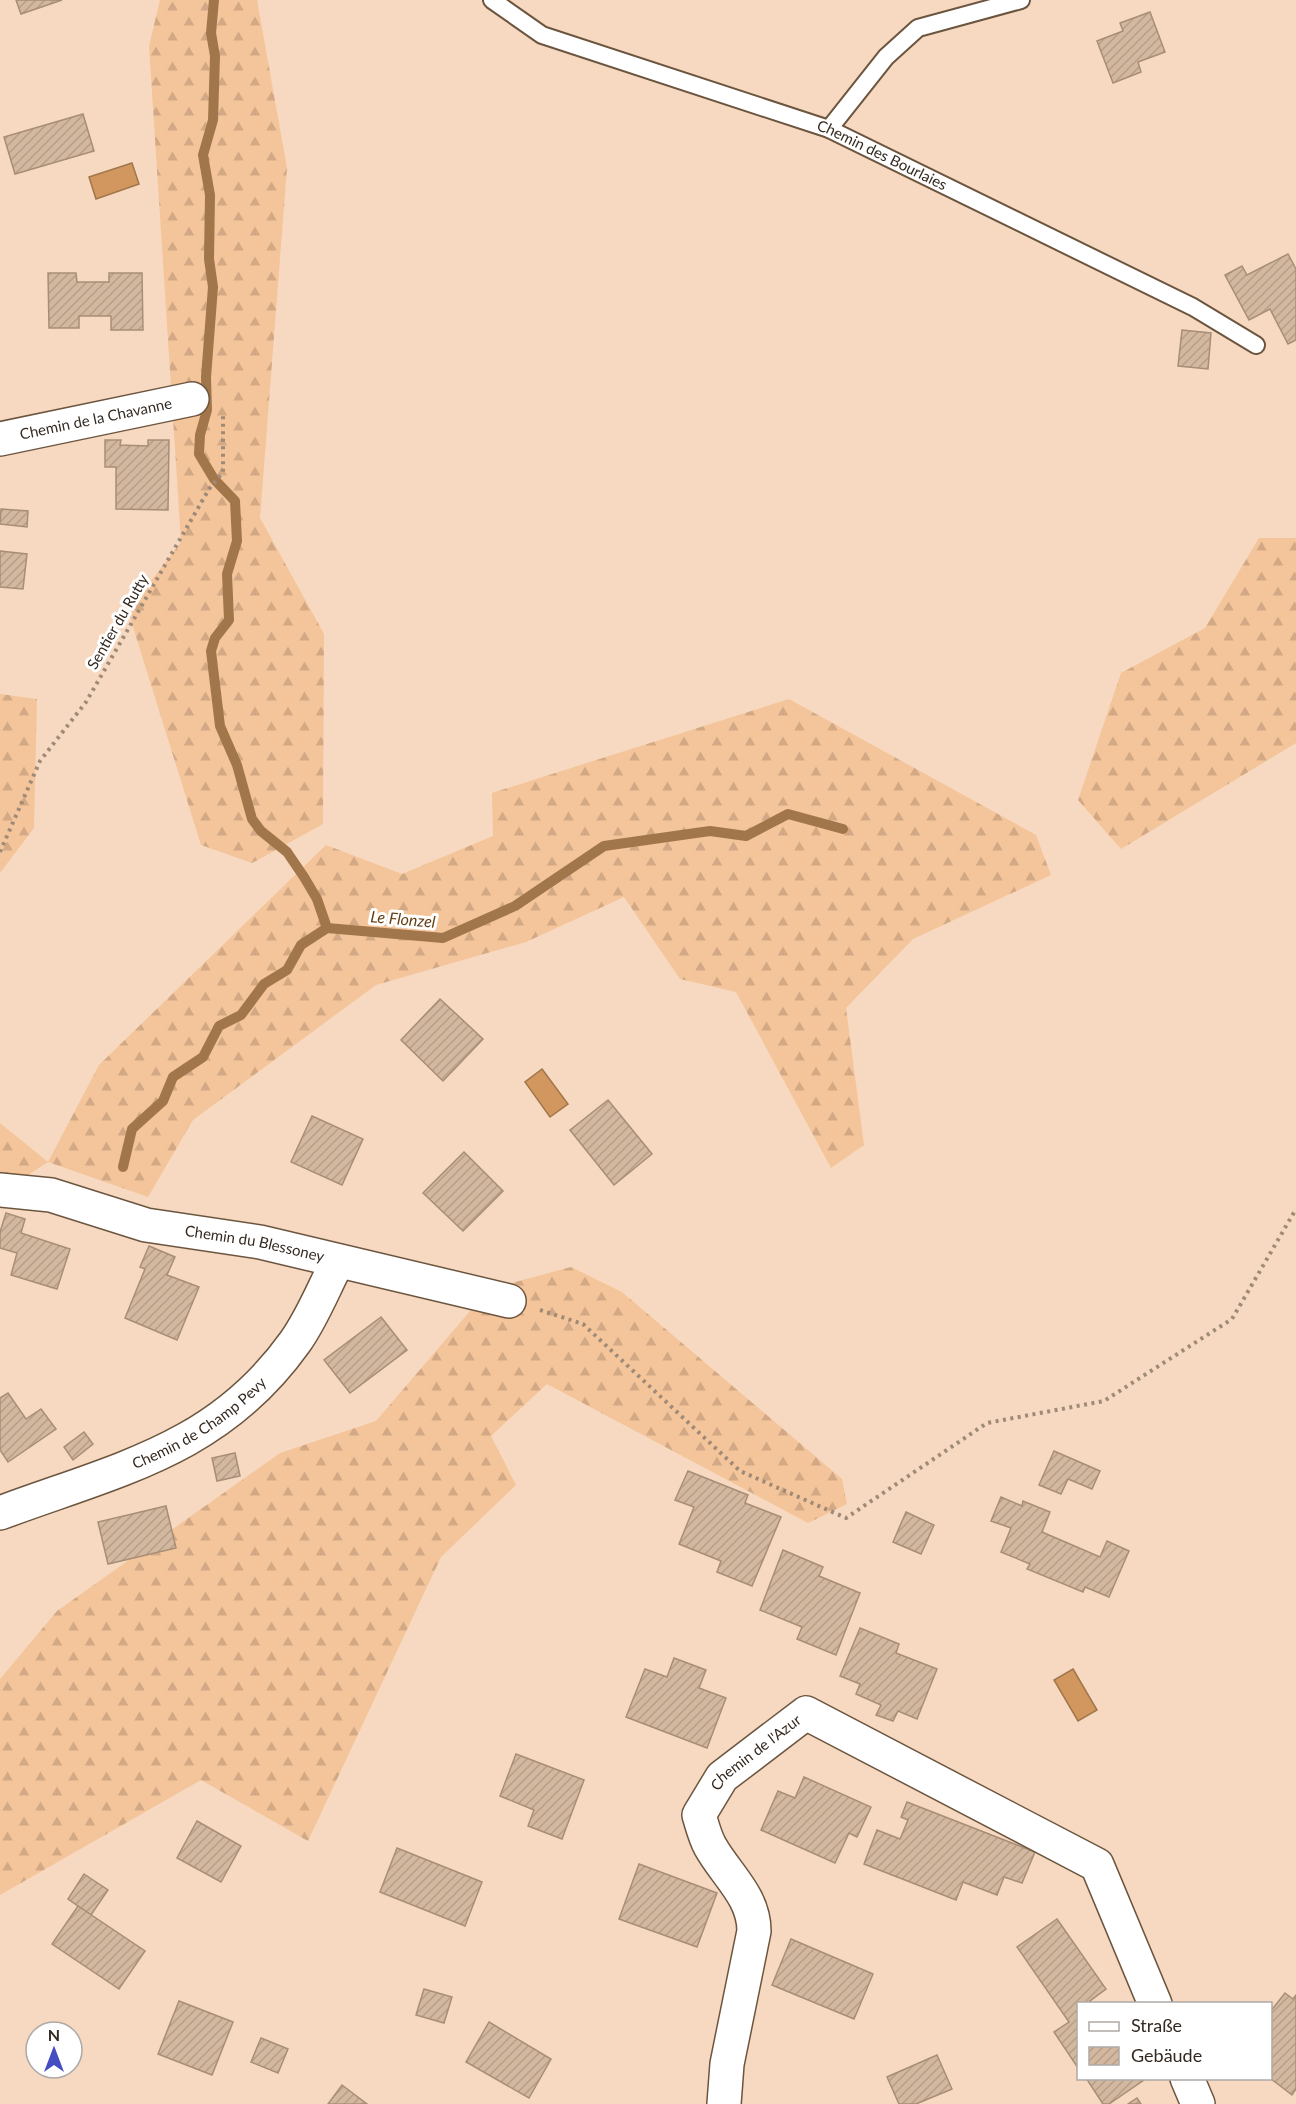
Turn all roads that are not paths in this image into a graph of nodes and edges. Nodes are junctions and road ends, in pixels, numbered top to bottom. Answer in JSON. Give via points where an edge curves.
{"nodes":[{"id":1,"x":492,"y":0,"type":"edge"},
{"id":2,"x":1021,"y":0,"type":"edge"},
{"id":3,"x":829,"y":129,"type":"junction"},
{"id":4,"x":1256,"y":345,"type":"dead end"},
{"id":5,"x":208,"y":403,"type":"road end"},
{"id":6,"x":0,"y":439,"type":"edge"},
{"id":7,"x":0,"y":1190,"type":"edge"},
{"id":8,"x":338,"y":1261,"type":"junction"},
{"id":9,"x":509,"y":1301,"type":"road end"},
{"id":10,"x":0,"y":1513,"type":"edge"},
{"id":11,"x":1154,"y":2002,"type":"edge"},
{"id":12,"x":1187,"y":2080,"type":"edge"},
{"id":13,"x":724,"y":2104,"type":"edge"},
{"id":14,"x":1198,"y":2104,"type":"edge"}],
"edges":[{"from":1,"to":3,"type":"lane","name":"Chemin des Bourlaies","via":[[542,35]]},
{"from":2,"to":3,"type":"lane","via":[[918,28],[886,57]]},
{"from":3,"to":4,"type":"lane","name":"Chemin des Bourlaies","via":[[1193,307]]},
{"from":5,"to":6,"type":"street","name":"Chemin de la Chavanne"},
{"from":7,"to":8,"type":"street","name":"Chemin du Blessoney","via":[[51,1195],[146,1225],[260,1242]]},
{"from":8,"to":9,"type":"street","name":"Chemin du Blessoney"},
{"from":8,"to":10,"type":"street","name":"Chemin de Champ Pevy","via":[[297,1339],[275,1369],[247,1400],[219,1421],[183,1444]]},
{"from":11,"to":13,"type":"street","name":"Chemin de l'Azur","via":[[1097,1865],[806,1713],[722,1777],[699,1815],[708,1844],[745,1894],[754,1915],[727,2064]]},
{"from":12,"to":14,"type":"street"}]}
